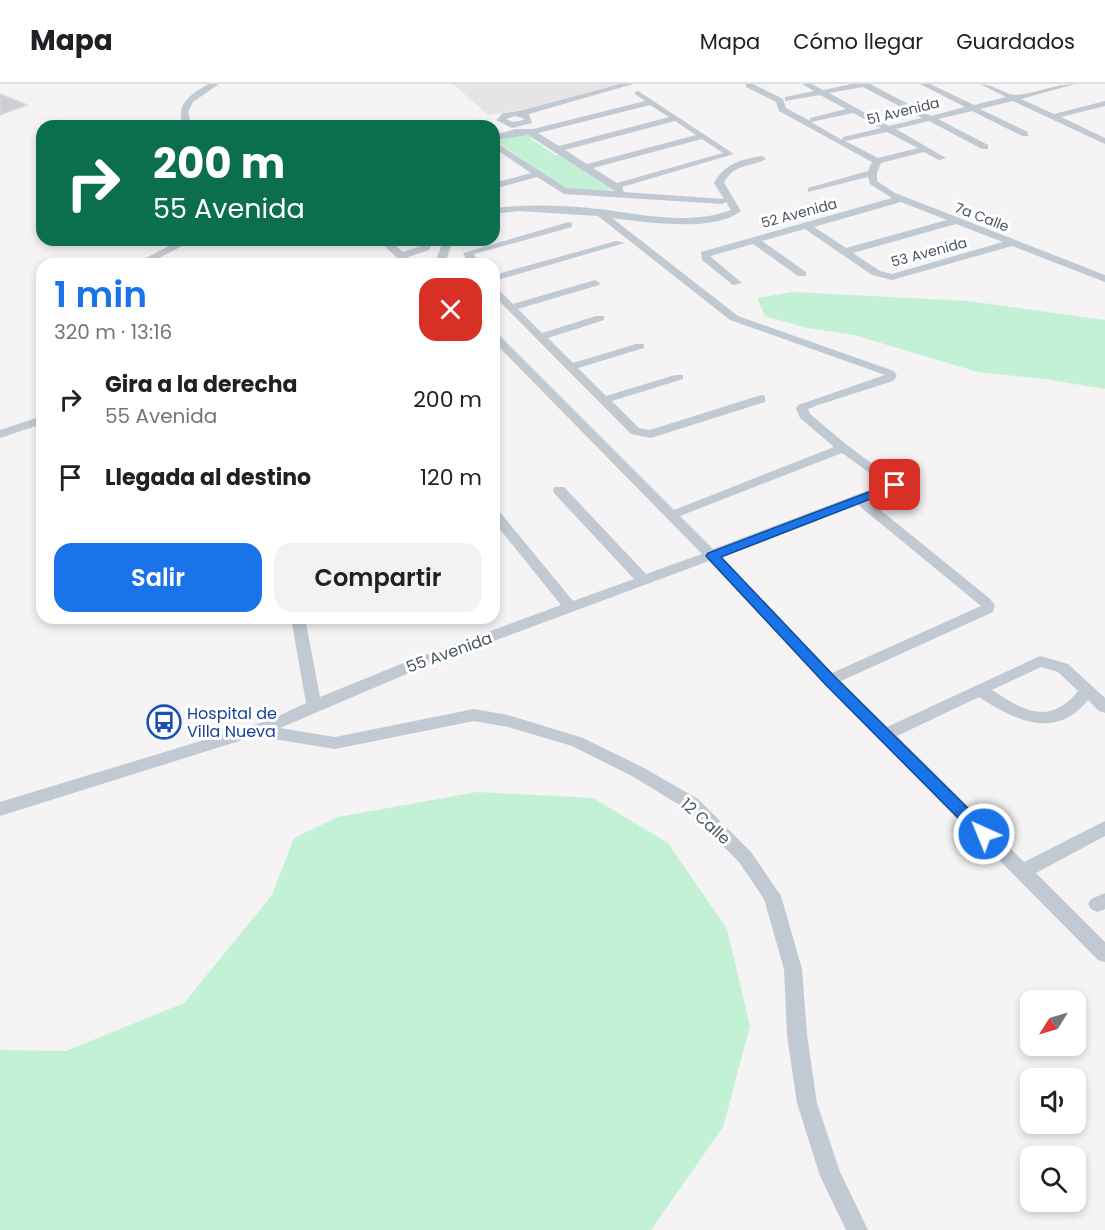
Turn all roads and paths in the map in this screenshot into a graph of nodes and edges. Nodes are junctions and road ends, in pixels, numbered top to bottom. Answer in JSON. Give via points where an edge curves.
{"nodes":[{"id":1,"x":215,"y":84,"type":"edge"},
{"id":2,"x":629,"y":84,"type":"edge"},
{"id":3,"x":806,"y":84,"type":"edge"},
{"id":4,"x":844,"y":84,"type":"edge"},
{"id":5,"x":864,"y":84,"type":"edge"},
{"id":6,"x":924,"y":84,"type":"edge"},
{"id":7,"x":984,"y":84,"type":"edge"},
{"id":8,"x":1071,"y":84,"type":"edge"},
{"id":9,"x":749,"y":85,"type":"edge"},
{"id":10,"x":821,"y":92,"type":"junction"},
{"id":11,"x":638,"y":93,"type":"dead end"},
{"id":12,"x":1014,"y":98,"type":"junction"},
{"id":13,"x":652,"y":102,"type":"junction"},
{"id":14,"x":783,"y":102,"type":"junction"},
{"id":15,"x":1105,"y":103,"type":"edge"},
{"id":16,"x":973,"y":108,"type":"junction"},
{"id":17,"x":854,"y":110,"type":"junction"},
{"id":18,"x":523,"y":115,"type":"junction"},
{"id":19,"x":1053,"y":117,"type":"junction"},
{"id":20,"x":677,"y":118,"type":"junction"},
{"id":21,"x":931,"y":118,"type":"junction"},
{"id":22,"x":184,"y":120,"type":"edge"},
{"id":23,"x":813,"y":120,"type":"junction"},
{"id":24,"x":521,"y":124,"type":"junction"},
{"id":25,"x":510,"y":129,"type":"junction"},
{"id":26,"x":889,"y":129,"type":"junction"},
{"id":27,"x":533,"y":132,"type":"junction"},
{"id":28,"x":500,"y":134,"type":"edge"},
{"id":29,"x":1025,"y":134,"type":"dead end"},
{"id":30,"x":703,"y":136,"type":"junction"},
{"id":31,"x":1100,"y":136,"type":"edge"},
{"id":32,"x":846,"y":139,"type":"junction"},
{"id":33,"x":1105,"y":141,"type":"edge"},
{"id":34,"x":985,"y":147,"type":"dead end"},
{"id":35,"x":559,"y":149,"type":"junction"},
{"id":36,"x":926,"y":149,"type":"junction"},
{"id":37,"x":500,"y":150,"type":"edge"},
{"id":38,"x":942,"y":158,"type":"dead end"},
{"id":39,"x":762,"y":159,"type":"dead end"},
{"id":40,"x":878,"y":161,"type":"junction"},
{"id":41,"x":587,"y":167,"type":"junction"},
{"id":42,"x":873,"y":173,"type":"junction"},
{"id":43,"x":538,"y":174,"type":"junction"},
{"id":44,"x":500,"y":184,"type":"edge"},
{"id":45,"x":617,"y":190,"type":"junction"},
{"id":46,"x":811,"y":190,"type":"dead end"},
{"id":47,"x":901,"y":199,"type":"junction"},
{"id":48,"x":722,"y":201,"type":"dead end"},
{"id":49,"x":500,"y":211,"type":"edge"},
{"id":50,"x":598,"y":212,"type":"junction"},
{"id":51,"x":954,"y":221,"type":"junction"},
{"id":52,"x":568,"y":225,"type":"dead end"},
{"id":53,"x":805,"y":225,"type":"junction"},
{"id":54,"x":754,"y":240,"type":"junction"},
{"id":55,"x":620,"y":243,"type":"dead end"},
{"id":56,"x":1011,"y":243,"type":"junction"},
{"id":57,"x":500,"y":244,"type":"edge"},
{"id":58,"x":176,"y":246,"type":"edge"},
{"id":59,"x":390,"y":246,"type":"edge"},
{"id":60,"x":426,"y":246,"type":"edge"},
{"id":61,"x":469,"y":246,"type":"edge"},
{"id":62,"x":493,"y":246,"type":"edge"},
{"id":63,"x":845,"y":252,"type":"junction"},
{"id":64,"x":468,"y":253,"type":"junction"},
{"id":65,"x":401,"y":256,"type":"junction"},
{"id":66,"x":152,"y":258,"type":"edge"},
{"id":67,"x":403,"y":258,"type":"edge"},
{"id":68,"x":471,"y":258,"type":"edge"},
{"id":69,"x":802,"y":274,"type":"dead end"},
{"id":70,"x":500,"y":276,"type":"edge"},
{"id":71,"x":1105,"y":279,"type":"edge"},
{"id":72,"x":595,"y":283,"type":"dead end"},
{"id":73,"x":737,"y":283,"type":"dead end"},
{"id":74,"x":500,"y":297,"type":"edge"},
{"id":75,"x":510,"y":308,"type":"junction"},
{"id":76,"x":600,"y":318,"type":"dead end"},
{"id":77,"x":540,"y":337,"type":"junction"},
{"id":78,"x":500,"y":342,"type":"edge"},
{"id":79,"x":640,"y":346,"type":"dead end"},
{"id":80,"x":570,"y":367,"type":"junction"},
{"id":81,"x":680,"y":377,"type":"dead end"},
{"id":82,"x":761,"y":399,"type":"dead end"},
{"id":83,"x":604,"y":400,"type":"junction"},
{"id":84,"x":36,"y":422,"type":"edge"},
{"id":85,"x":0,"y":434,"type":"edge"},
{"id":86,"x":843,"y":448,"type":"junction"},
{"id":87,"x":559,"y":490,"type":"dead end"},
{"id":88,"x":859,"y":500,"type":"junction"},
{"id":89,"x":672,"y":515,"type":"junction"},
{"id":90,"x":500,"y":521,"type":"edge"},
{"id":91,"x":712,"y":556,"type":"junction"},
{"id":92,"x":643,"y":580,"type":"junction"},
{"id":93,"x":570,"y":607,"type":"junction"},
{"id":94,"x":299,"y":624,"type":"edge"},
{"id":95,"x":830,"y":680,"type":"junction"},
{"id":96,"x":980,"y":690,"type":"junction"},
{"id":97,"x":1087,"y":690,"type":"junction"},
{"id":98,"x":314,"y":705,"type":"junction"},
{"id":99,"x":1105,"y":707,"type":"edge"},
{"id":100,"x":252,"y":730,"type":"junction"},
{"id":101,"x":887,"y":735,"type":"junction"},
{"id":102,"x":0,"y":809,"type":"edge"},
{"id":103,"x":1105,"y":828,"type":"edge"},
{"id":104,"x":1022,"y":872,"type":"junction"},
{"id":105,"x":1105,"y":954,"type":"edge"},
{"id":106,"x":857,"y":1230,"type":"edge"}],
"edges":[{"from":1,"to":22,"type":"street","via":[[192,97],[183,112]]},
{"from":2,"to":18,"type":"street"},
{"from":3,"to":10,"type":"street"},
{"from":4,"to":10,"type":"street"},
{"from":5,"to":10,"type":"street"},
{"from":5,"to":21,"type":"street"},
{"from":6,"to":16,"type":"street"},
{"from":7,"to":12,"type":"street"},
{"from":8,"to":12,"type":"street","name":"51 Avenida"},
{"from":9,"to":14,"type":"street"},
{"from":10,"to":14,"type":"street"},
{"from":10,"to":17,"type":"street"},
{"from":11,"to":13,"type":"street"},
{"from":12,"to":16,"type":"street","name":"51 Avenida"},
{"from":12,"to":19,"type":"street"},
{"from":13,"to":20,"type":"street"},
{"from":13,"to":27,"type":"street"},
{"from":14,"to":23,"type":"street"},
{"from":14,"to":40,"type":"street","via":[[782,109]]},
{"from":15,"to":19,"type":"street"},
{"from":16,"to":21,"type":"street","name":"51 Avenida"},
{"from":16,"to":29,"type":"street"},
{"from":17,"to":23,"type":"street"},
{"from":17,"to":26,"type":"street"},
{"from":18,"to":24,"type":"street","via":[[529,121]]},
{"from":18,"to":25,"type":"street","via":[[503,116],[502,122]]},
{"from":19,"to":31,"type":"street"},
{"from":20,"to":30,"type":"street"},
{"from":20,"to":35,"type":"street"},
{"from":21,"to":26,"type":"street","name":"51 Avenida"},
{"from":21,"to":34,"type":"street"},
{"from":23,"to":32,"type":"street"},
{"from":24,"to":25,"type":"street"},
{"from":24,"to":27,"type":"street","via":[[523,129]]},
{"from":25,"to":27,"type":"street"},
{"from":25,"to":28,"type":"street"},
{"from":26,"to":32,"type":"street","name":"51 Avenida"},
{"from":26,"to":36,"type":"street"},
{"from":27,"to":35,"type":"street"},
{"from":30,"to":41,"type":"street"},
{"from":30,"to":45,"type":"street","via":[[730,154]]},
{"from":31,"to":33,"type":"street"},
{"from":32,"to":40,"type":"street"},
{"from":35,"to":41,"type":"street"},
{"from":36,"to":38,"type":"street"},
{"from":36,"to":40,"type":"street"},
{"from":37,"to":43,"type":"street"},
{"from":39,"to":50,"type":"street","via":[[743,161],[722,175],[719,183],[736,211],[726,218],[684,221]]},
{"from":40,"to":42,"type":"street"},
{"from":41,"to":45,"type":"street"},
{"from":42,"to":46,"type":"street"},
{"from":42,"to":47,"type":"street","name":"7a Calle","via":[[876,185]]},
{"from":43,"to":44,"type":"street"},
{"from":43,"to":45,"type":"street","via":[[564,191]]},
{"from":45,"to":48,"type":"street"},
{"from":47,"to":51,"type":"street","name":"7a Calle"},
{"from":47,"to":53,"type":"street","name":"52 Avenida"},
{"from":49,"to":50,"type":"street","via":[[551,208]]},
{"from":50,"to":86,"type":"street","via":[[734,318],[890,373],[890,379],[802,408],[804,415]]},
{"from":51,"to":56,"type":"street","name":"7a Calle"},
{"from":51,"to":63,"type":"street"},
{"from":52,"to":57,"type":"street"},
{"from":53,"to":54,"type":"street","name":"52 Avenida"},
{"from":53,"to":63,"type":"street"},
{"from":54,"to":69,"type":"street"},
{"from":54,"to":73,"type":"street","name":"52 Avenida","via":[[705,254]]},
{"from":55,"to":70,"type":"street"},
{"from":56,"to":63,"type":"street","name":"53 Avenida","via":[[898,277],[876,273]]},
{"from":56,"to":71,"type":"street","name":"7a Calle"},
{"from":58,"to":66,"type":"street"},
{"from":59,"to":65,"type":"street"},
{"from":60,"to":65,"type":"street"},
{"from":61,"to":64,"type":"street"},
{"from":62,"to":64,"type":"street"},
{"from":64,"to":68,"type":"street"},
{"from":65,"to":67,"type":"street"},
{"from":72,"to":75,"type":"street"},
{"from":74,"to":75,"type":"street"},
{"from":75,"to":77,"type":"street"},
{"from":76,"to":77,"type":"street"},
{"from":77,"to":80,"type":"street"},
{"from":78,"to":89,"type":"street"},
{"from":79,"to":80,"type":"street"},
{"from":80,"to":83,"type":"street"},
{"from":81,"to":83,"type":"street"},
{"from":82,"to":83,"type":"street","via":[[651,434],[635,431]]},
{"from":84,"to":85,"type":"street"},
{"from":86,"to":88,"type":"street","name":"55 Avenida","via":[[895,485]]},
{"from":86,"to":89,"type":"street"},
{"from":87,"to":92,"type":"street"},
{"from":88,"to":91,"type":"street","name":"55 Avenida"},
{"from":88,"to":95,"type":"street","via":[[984,600],[988,609]]},
{"from":89,"to":91,"type":"street"},
{"from":90,"to":93,"type":"street"},
{"from":91,"to":92,"type":"street","name":"55 Avenida"},
{"from":91,"to":95,"type":"street"},
{"from":92,"to":93,"type":"street","name":"55 Avenida"},
{"from":93,"to":98,"type":"street","name":"55 Avenida"},
{"from":94,"to":98,"type":"street"},
{"from":95,"to":101,"type":"street"},
{"from":96,"to":97,"type":"street","via":[[1040,661],[1063,668]]},
{"from":96,"to":97,"type":"street","via":[[1005,706],[1039,718],[1068,713]]},
{"from":96,"to":101,"type":"street"},
{"from":97,"to":99,"type":"street"},
{"from":98,"to":100,"type":"street","name":"55 Avenida","via":[[275,724]]},
{"from":100,"to":102,"type":"street","name":"55 Avenida"},
{"from":100,"to":106,"type":"street","name":"12 Calle","via":[[335,742],[474,715],[577,742],[639,772],[692,804],[745,857],[772,896],[794,969],[797,1035],[807,1103],[831,1176]]},
{"from":101,"to":104,"type":"street"},
{"from":103,"to":104,"type":"street"},
{"from":104,"to":105,"type":"street"}]}
